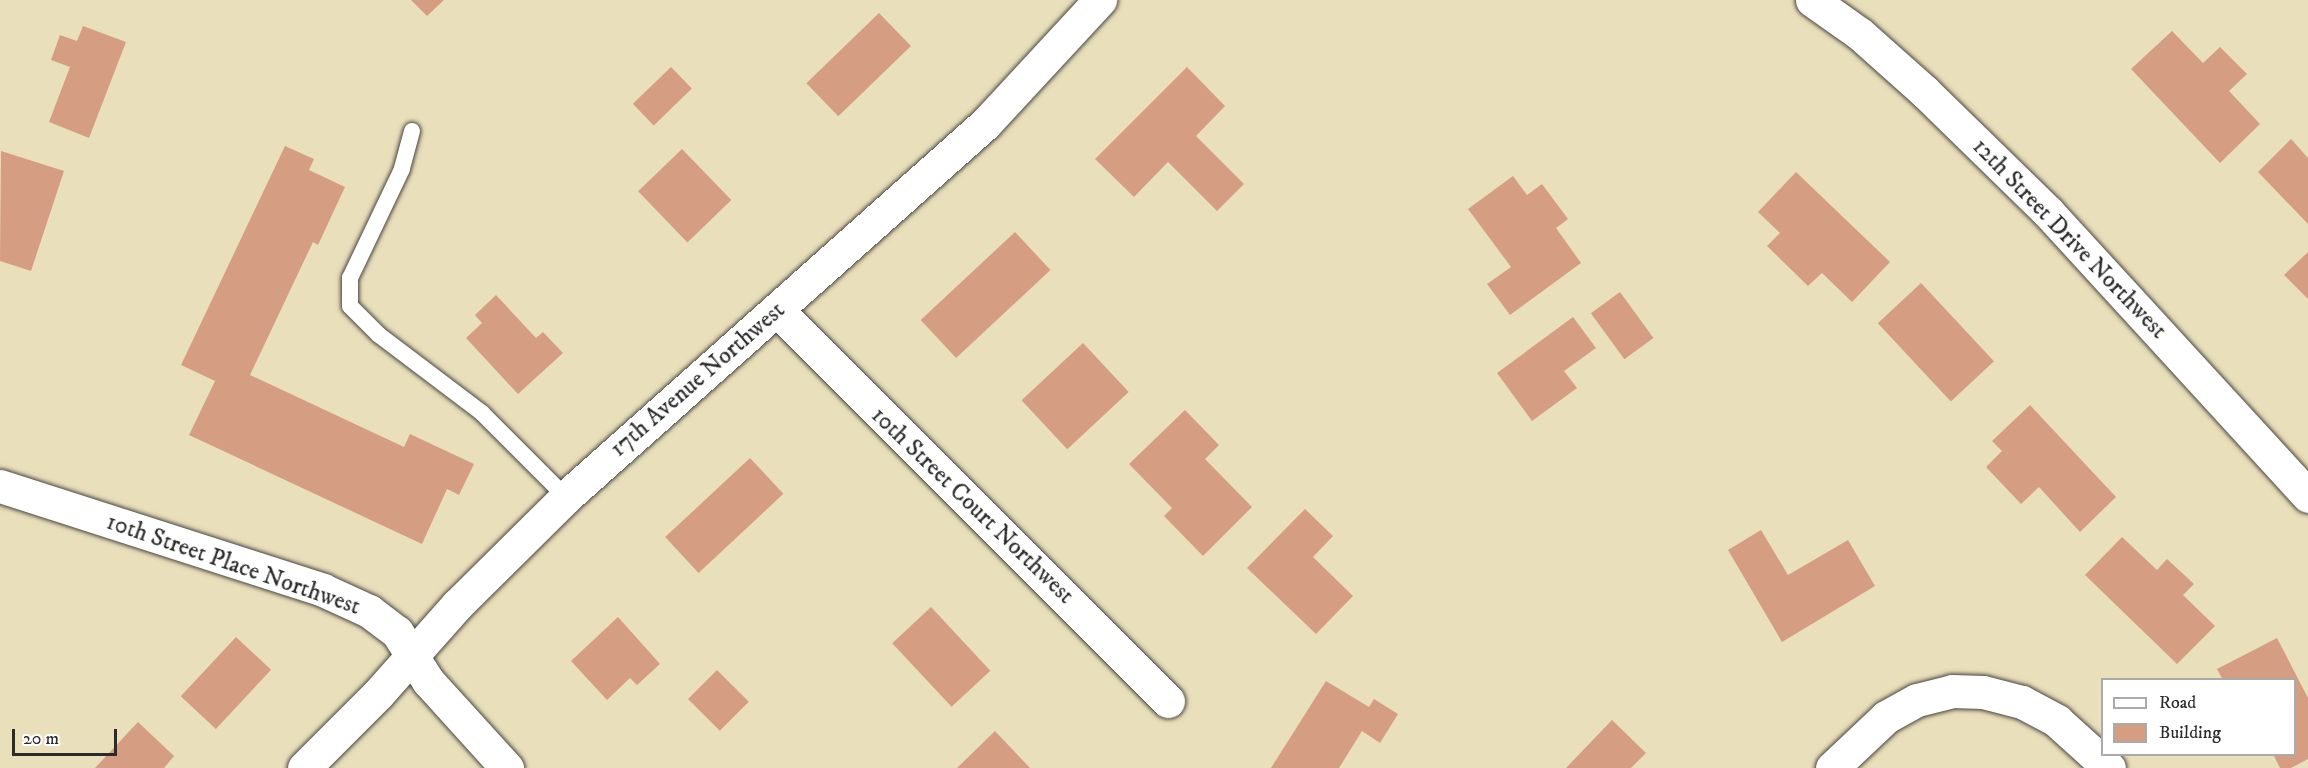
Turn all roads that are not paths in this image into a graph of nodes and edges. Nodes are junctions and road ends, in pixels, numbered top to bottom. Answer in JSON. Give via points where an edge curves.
{"nodes":[{"id":1,"x":1100,"y":0,"type":"edge"},
{"id":2,"x":1812,"y":0,"type":"edge"},
{"id":3,"x":411,"y":131,"type":"dead end"},
{"id":4,"x":777,"y":310,"type":"junction"},
{"id":5,"x":0,"y":486,"type":"edge"},
{"id":6,"x":2308,"y":496,"type":"edge"},
{"id":7,"x":566,"y":498,"type":"junction"},
{"id":8,"x":410,"y":657,"type":"junction"},
{"id":9,"x":1168,"y":701,"type":"dead end"},
{"id":10,"x":304,"y":768,"type":"edge"},
{"id":11,"x":507,"y":768,"type":"edge"},
{"id":12,"x":1833,"y":768,"type":"edge"},
{"id":13,"x":2109,"y":768,"type":"edge"}],
"edges":[{"from":1,"to":4,"type":"street","name":"17th Avenue Northwest","via":[[986,123]]},
{"from":2,"to":6,"type":"street","name":"12th Street Drive Northwest","via":[[1860,34],[2048,212]]},
{"from":3,"to":7,"type":"lane","via":[[402,169],[350,279],[350,306],[378,335],[482,413]]},
{"from":4,"to":7,"type":"street","name":"17th Avenue Northwest"},
{"from":4,"to":9,"type":"street","name":"10th Street Court Northwest"},
{"from":5,"to":8,"type":"street","name":"10th Street Place Northwest","via":[[322,590],[369,611],[397,632]]},
{"from":7,"to":8,"type":"street","name":"17th Avenue Northwest"},
{"from":8,"to":10,"type":"street","name":"17th Avenue Northwest"},
{"from":8,"to":11,"type":"street","name":"10th Street Place Northwest"},
{"from":12,"to":13,"type":"street","via":[[1886,717],[1917,700],[1952,691],[1983,692],[2022,702],[2057,721]]}]}
